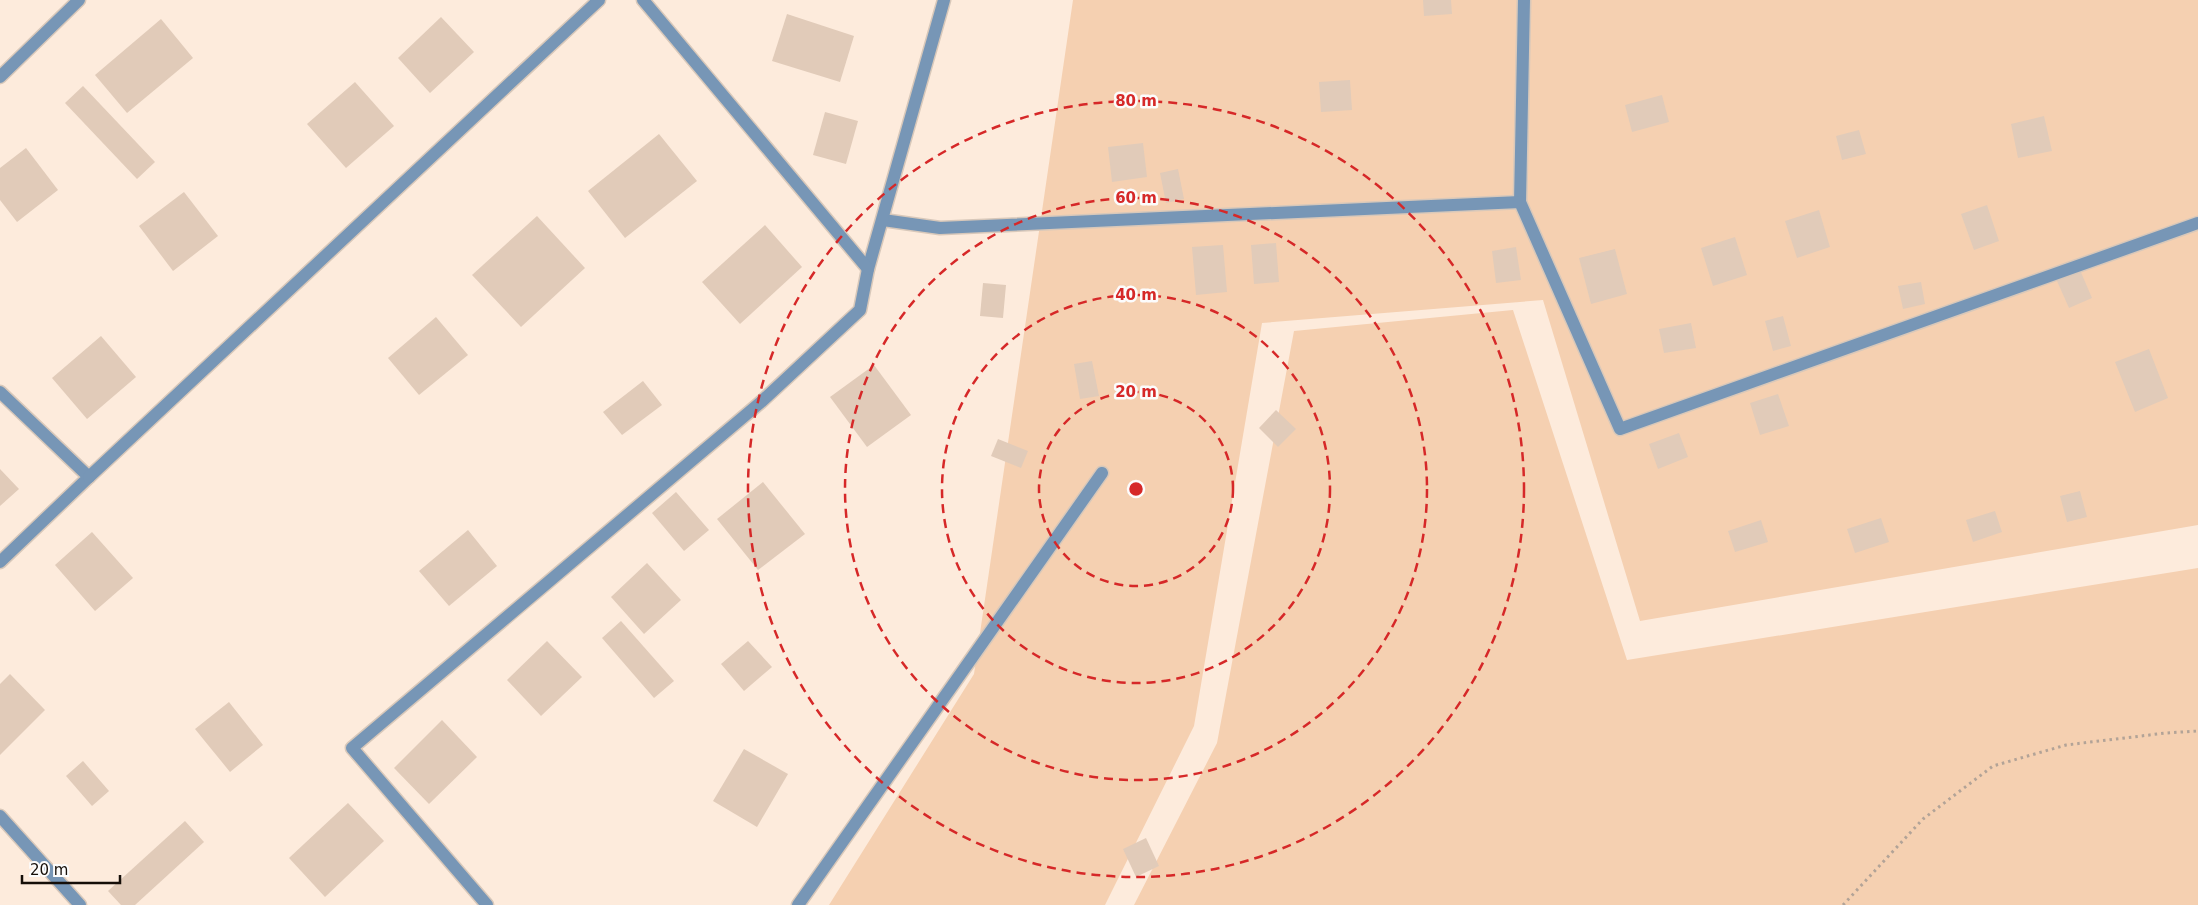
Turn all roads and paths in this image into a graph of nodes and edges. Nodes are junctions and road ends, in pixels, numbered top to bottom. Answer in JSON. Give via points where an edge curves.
{"nodes":[{"id":1,"x":79,"y":0,"type":"edge"},
{"id":2,"x":599,"y":0,"type":"edge"},
{"id":3,"x":643,"y":0,"type":"edge"},
{"id":4,"x":944,"y":0,"type":"edge"},
{"id":5,"x":1524,"y":0,"type":"edge"},
{"id":6,"x":0,"y":77,"type":"edge"},
{"id":7,"x":1520,"y":202,"type":"junction"},
{"id":8,"x":883,"y":220,"type":"junction"},
{"id":9,"x":2198,"y":223,"type":"edge"},
{"id":10,"x":868,"y":269,"type":"junction"},
{"id":11,"x":0,"y":392,"type":"edge"},
{"id":12,"x":1102,"y":473,"type":"dead end"},
{"id":13,"x":89,"y":477,"type":"junction"},
{"id":14,"x":0,"y":562,"type":"edge"},
{"id":15,"x":2198,"y":731,"type":"edge"},
{"id":16,"x":0,"y":816,"type":"edge"},
{"id":17,"x":80,"y":905,"type":"edge"},
{"id":18,"x":487,"y":905,"type":"edge"},
{"id":19,"x":798,"y":905,"type":"edge"},
{"id":20,"x":1843,"y":905,"type":"edge"}],
"edges":[{"from":1,"to":6,"type":"street"},
{"from":2,"to":13,"type":"street"},
{"from":3,"to":10,"type":"street"},
{"from":4,"to":8,"type":"street"},
{"from":5,"to":7,"type":"street"},
{"from":7,"to":8,"type":"street","via":[[940,228]]},
{"from":7,"to":9,"type":"street","via":[[1620,429]]},
{"from":8,"to":10,"type":"street"},
{"from":10,"to":18,"type":"street","via":[[860,310],[761,402],[352,748]]},
{"from":11,"to":13,"type":"street"},
{"from":12,"to":19,"type":"street"},
{"from":13,"to":14,"type":"street"},
{"from":15,"to":20,"type":"path","via":[[2066,745],[1993,766],[1923,819]]},
{"from":16,"to":17,"type":"street"}]}
